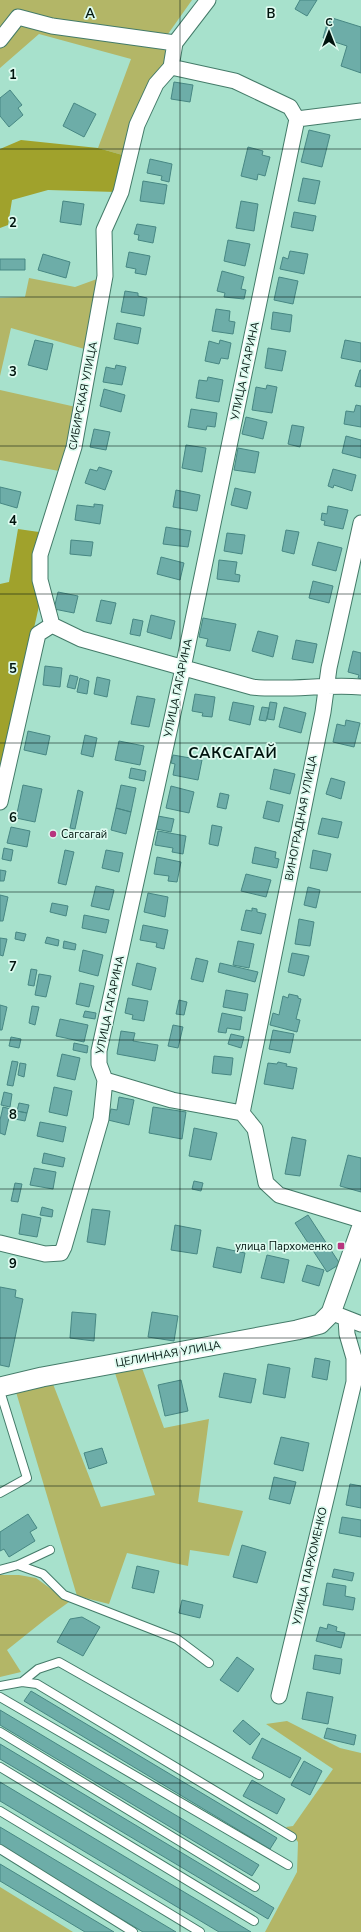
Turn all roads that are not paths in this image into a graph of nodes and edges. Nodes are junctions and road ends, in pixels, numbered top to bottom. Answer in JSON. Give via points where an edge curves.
{"nodes":[{"id":1,"x":208,"y":0,"type":"edge"},
{"id":2,"x":0,"y":40,"type":"edge"},
{"id":3,"x":175,"y":43,"type":"junction"},
{"id":4,"x":171,"y":67,"type":"junction"},
{"id":5,"x":361,"y":111,"type":"edge"},
{"id":6,"x":297,"y":119,"type":"junction"},
{"id":7,"x":361,"y":523,"type":"edge"},
{"id":8,"x":52,"y":625,"type":"junction"},
{"id":9,"x":183,"y":668,"type":"junction"},
{"id":10,"x":326,"y":685,"type":"junction"},
{"id":11,"x":361,"y":686,"type":"edge"},
{"id":12,"x":0,"y":802,"type":"edge"},
{"id":13,"x":104,"y":1080,"type":"junction"},
{"id":14,"x":242,"y":1113,"type":"junction"},
{"id":15,"x":361,"y":1220,"type":"edge"},
{"id":16,"x":361,"y":1229,"type":"edge"},
{"id":17,"x":0,"y":1244,"type":"edge"},
{"id":18,"x":338,"y":1316,"type":"junction"},
{"id":19,"x":361,"y":1324,"type":"edge"},
{"id":20,"x":0,"y":1387,"type":"edge"},
{"id":21,"x":0,"y":1391,"type":"edge"},
{"id":22,"x":0,"y":1493,"type":"edge"},
{"id":23,"x":50,"y":1550,"type":"dead end"},
{"id":24,"x":18,"y":1565,"type":"junction"},
{"id":25,"x":0,"y":1570,"type":"edge"},
{"id":26,"x":209,"y":1663,"type":"dead end"},
{"id":27,"x":22,"y":1682,"type":"junction"},
{"id":28,"x":0,"y":1686,"type":"edge"},
{"id":29,"x":279,"y":1696,"type":"dead end"},
{"id":30,"x":0,"y":1697,"type":"edge"},
{"id":31,"x":0,"y":1732,"type":"edge"},
{"id":32,"x":0,"y":1767,"type":"edge"},
{"id":33,"x":259,"y":1775,"type":"dead end"},
{"id":34,"x":0,"y":1811,"type":"edge"},
{"id":35,"x":292,"y":1837,"type":"dead end"},
{"id":36,"x":0,"y":1849,"type":"edge"},
{"id":37,"x":288,"y":1865,"type":"dead end"},
{"id":38,"x":255,"y":1887,"type":"dead end"},
{"id":39,"x":254,"y":1921,"type":"dead end"},
{"id":40,"x":133,"y":1932,"type":"edge"},
{"id":41,"x":200,"y":1932,"type":"edge"}],
"edges":[{"from":1,"to":3,"type":"street"},
{"from":2,"to":3,"type":"street","via":[[18,18],[52,26]]},
{"from":3,"to":4,"type":"street"},
{"from":4,"to":6,"type":"street","via":[[235,81],[290,107]]},
{"from":4,"to":8,"type":"street","name":"СИБИРСКАЯ УЛИЦА","via":[[156,84],[137,125],[121,192],[104,230],[105,276],[74,447],[40,555],[40,580]]},
{"from":5,"to":6,"type":"street"},
{"from":6,"to":9,"type":"street","name":"УЛИЦА ГАГАРИНА"},
{"from":7,"to":10,"type":"street","name":"ВИНОГРАДНАЯ УЛИЦА"},
{"from":8,"to":9,"type":"street","via":[[81,639]]},
{"from":8,"to":12,"type":"street","via":[[38,634]]},
{"from":9,"to":10,"type":"street","via":[[267,689]]},
{"from":9,"to":13,"type":"street","name":"УЛИЦА ГАГАРИНА","via":[[99,1052],[99,1064]]},
{"from":10,"to":11,"type":"street"},
{"from":10,"to":14,"type":"street","name":"ВИНОГРАДНАЯ УЛИЦА"},
{"from":13,"to":14,"type":"street","via":[[172,1100]]},
{"from":13,"to":17,"type":"street","name":"УЛИЦА ГАГАРИНА","via":[[102,1119],[61,1253],[46,1254]]},
{"from":14,"to":15,"type":"street","via":[[255,1129],[266,1183],[279,1195]]},
{"from":16,"to":18,"type":"street","name":"УЛИЦА ПАРХОМЕНКО"},
{"from":18,"to":19,"type":"street"},
{"from":18,"to":20,"type":"street","name":"ЦЕЛИННАЯ УЛИЦА","via":[[297,1330]]},
{"from":18,"to":29,"type":"street","name":"УЛИЦА ПАРХОМЕНКО","via":[[347,1334],[354,1358],[354,1382]]},
{"from":21,"to":22,"type":"lane","via":[[27,1478]]},
{"from":23,"to":24,"type":"lane"},
{"from":24,"to":25,"type":"lane"},
{"from":24,"to":26,"type":"lane","via":[[43,1574],[64,1595],[178,1639]]},
{"from":27,"to":28,"type":"lane"},
{"from":27,"to":33,"type":"lane","via":[[38,1670],[59,1662]]},
{"from":27,"to":35,"type":"lane","via":[[37,1684]]},
{"from":30,"to":37,"type":"lane"},
{"from":31,"to":38,"type":"lane"},
{"from":32,"to":39,"type":"lane"},
{"from":34,"to":41,"type":"lane"},
{"from":36,"to":40,"type":"lane"}]}
